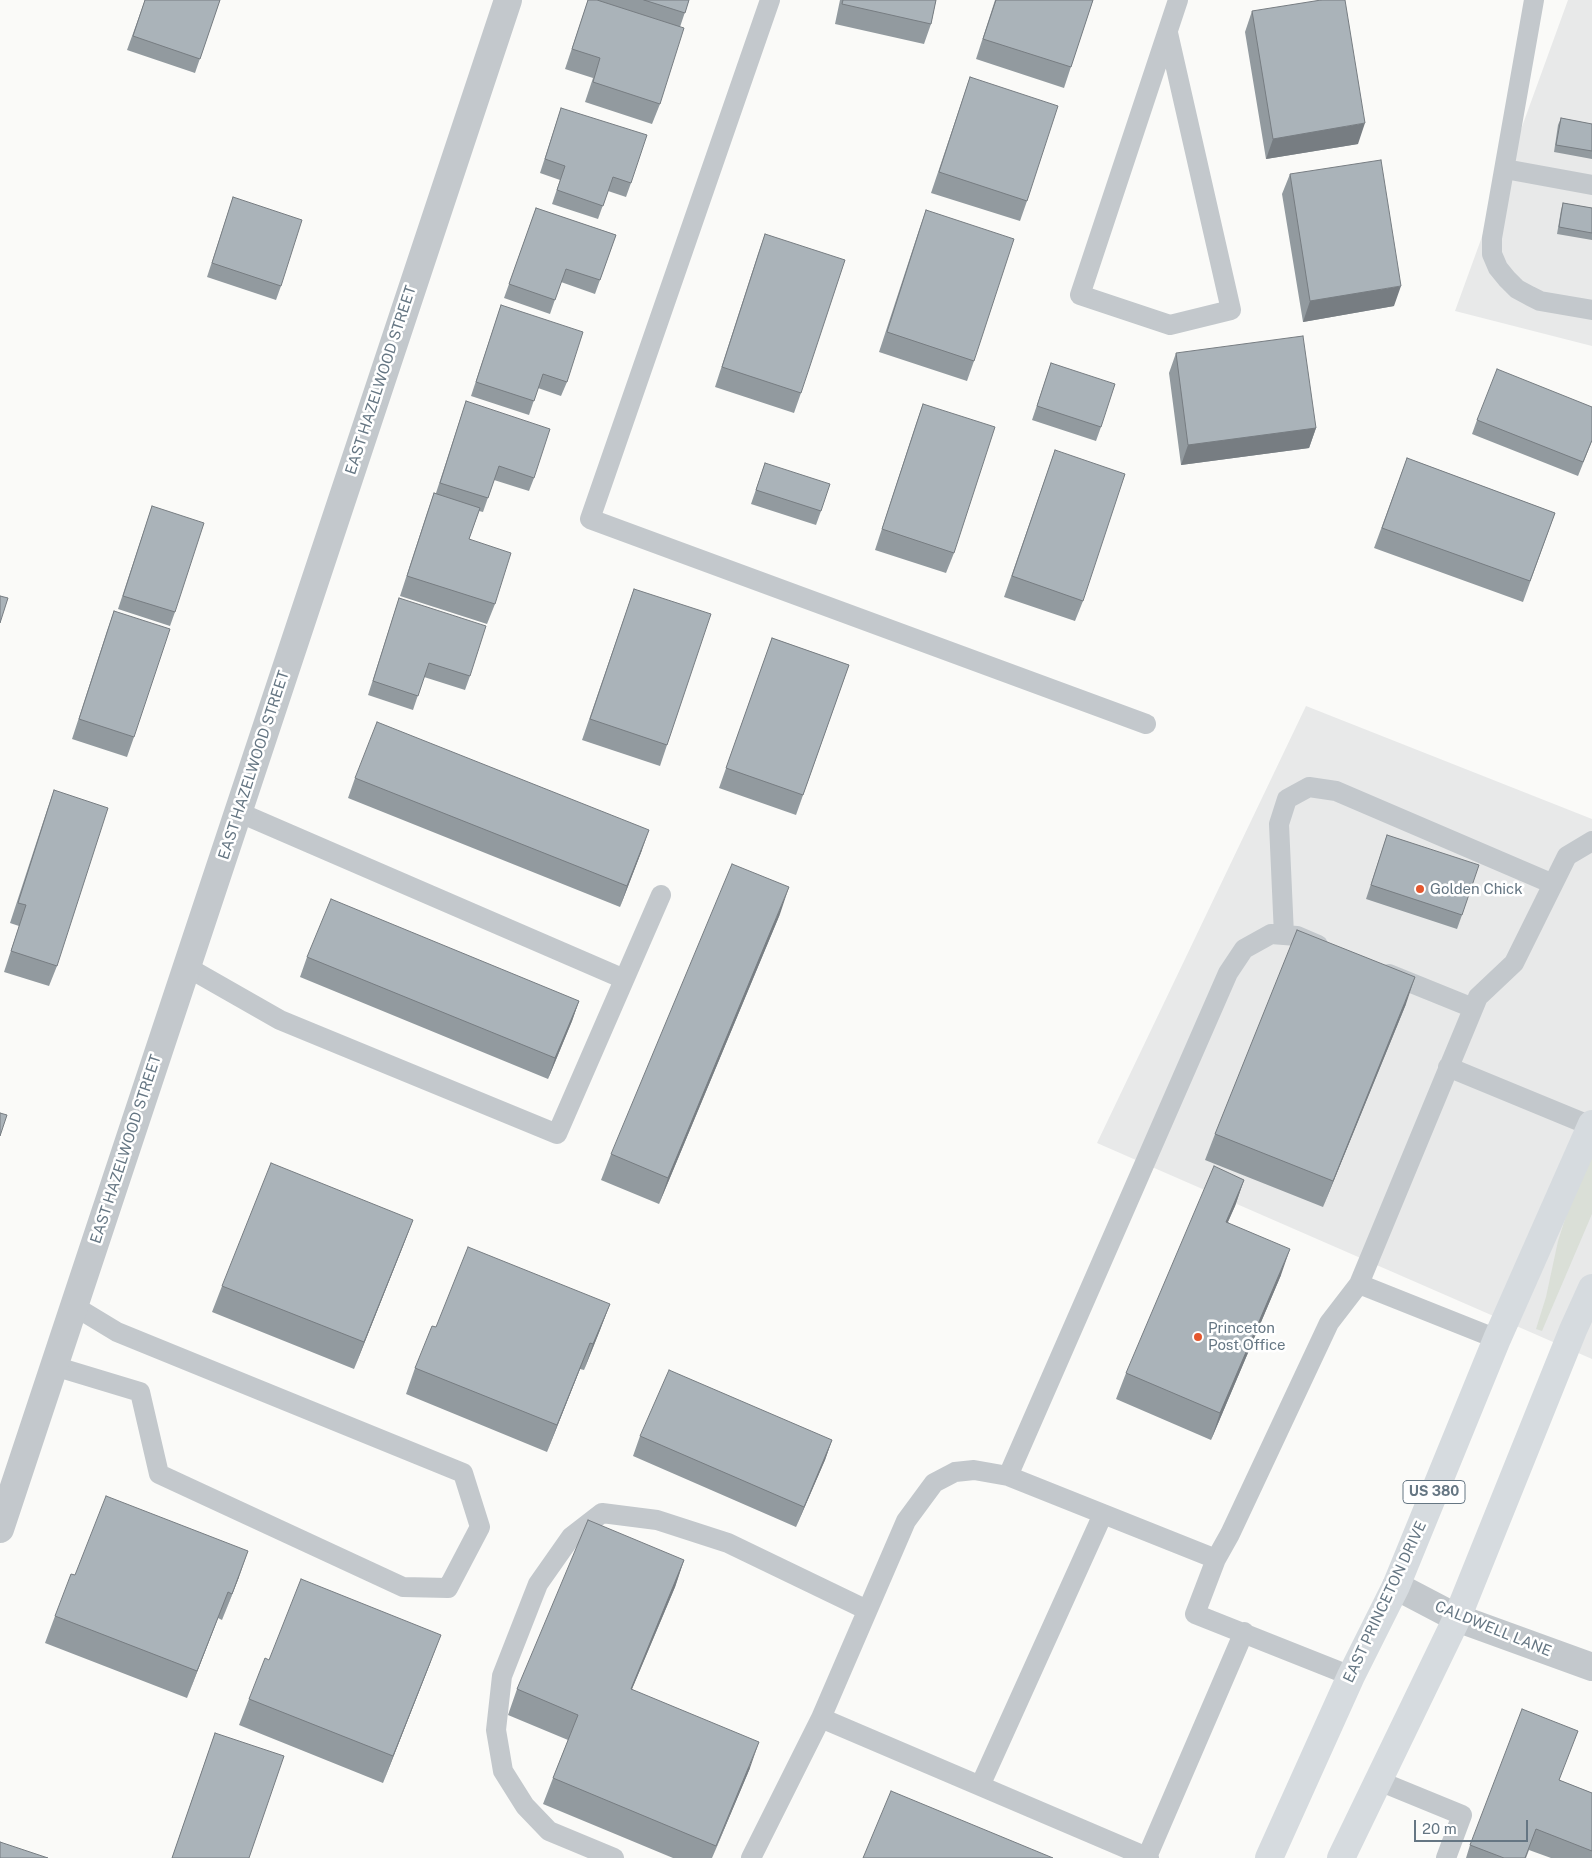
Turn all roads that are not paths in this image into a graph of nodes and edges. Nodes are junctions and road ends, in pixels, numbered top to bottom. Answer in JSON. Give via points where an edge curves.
{"nodes":[{"id":1,"x":508,"y":0,"type":"edge"},
{"id":2,"x":770,"y":0,"type":"edge"},
{"id":3,"x":1178,"y":0,"type":"edge"},
{"id":4,"x":1534,"y":0,"type":"edge"},
{"id":5,"x":1168,"y":33,"type":"junction"},
{"id":6,"x":1505,"y":169,"type":"junction"},
{"id":7,"x":1592,"y":185,"type":"edge"},
{"id":8,"x":1592,"y":310,"type":"edge"},
{"id":9,"x":1146,"y":724,"type":"dead end"},
{"id":10,"x":238,"y":812,"type":"junction"},
{"id":11,"x":1592,"y":842,"type":"edge"},
{"id":12,"x":1554,"y":884,"type":"junction"},
{"id":13,"x":661,"y":895,"type":"dead end"},
{"id":14,"x":1284,"y":935,"type":"junction"},
{"id":15,"x":1334,"y":951,"type":"edge"},
{"id":16,"x":1371,"y":966,"type":"edge"},
{"id":17,"x":187,"y":967,"type":"junction"},
{"id":18,"x":624,"y":980,"type":"junction"},
{"id":19,"x":1473,"y":1008,"type":"junction"},
{"id":20,"x":1448,"y":1067,"type":"junction"},
{"id":21,"x":1591,"y":1125,"type":"edge"},
{"id":22,"x":1359,"y":1284,"type":"junction"},
{"id":23,"x":1592,"y":1288,"type":"edge"},
{"id":24,"x":74,"y":1306,"type":"junction"},
{"id":25,"x":1497,"y":1339,"type":"junction"},
{"id":26,"x":54,"y":1366,"type":"junction"},
{"id":27,"x":1008,"y":1476,"type":"junction"},
{"id":28,"x":1103,"y":1514,"type":"junction"},
{"id":29,"x":0,"y":1529,"type":"edge"},
{"id":30,"x":1216,"y":1559,"type":"junction"},
{"id":31,"x":1396,"y":1586,"type":"junction"},
{"id":32,"x":867,"y":1610,"type":"junction"},
{"id":33,"x":1457,"y":1618,"type":"junction"},
{"id":34,"x":1244,"y":1632,"type":"junction"},
{"id":35,"x":1592,"y":1667,"type":"edge"},
{"id":36,"x":1350,"y":1676,"type":"junction"},
{"id":37,"x":821,"y":1718,"type":"junction"},
{"id":38,"x":1380,"y":1781,"type":"junction"},
{"id":39,"x":980,"y":1786,"type":"junction"},
{"id":40,"x":614,"y":1858,"type":"edge"},
{"id":41,"x":751,"y":1858,"type":"edge"},
{"id":42,"x":1148,"y":1858,"type":"edge"},
{"id":43,"x":1269,"y":1858,"type":"edge"},
{"id":44,"x":1341,"y":1858,"type":"edge"},
{"id":45,"x":1446,"y":1858,"type":"edge"}],
"edges":[{"from":1,"to":10,"type":"street","name":"EAST HAZELWOOD STREET"},
{"from":2,"to":9,"type":"lane","via":[[590,519]]},
{"from":3,"to":5,"type":"lane"},
{"from":4,"to":6,"type":"lane"},
{"from":5,"to":5,"type":"lane","via":[[1080,295],[1170,325],[1231,310]]},
{"from":6,"to":7,"type":"lane"},
{"from":6,"to":8,"type":"lane","via":[[1492,238],[1492,254],[1498,268],[1517,288],[1530,296]]},
{"from":10,"to":17,"type":"street","name":"EAST HAZELWOOD STREET"},
{"from":10,"to":18,"type":"lane"},
{"from":11,"to":12,"type":"lane","via":[[1567,856]]},
{"from":12,"to":14,"type":"lane","via":[[1336,792],[1309,787],[1287,799],[1279,824]]},
{"from":12,"to":19,"type":"lane","via":[[1514,963],[1478,997]]},
{"from":13,"to":18,"type":"lane"},
{"from":14,"to":15,"type":"lane","via":[[1297,936]]},
{"from":14,"to":27,"type":"lane","via":[[1271,934],[1244,949],[1228,973]]},
{"from":16,"to":19,"type":"lane"},
{"from":17,"to":18,"type":"lane","via":[[280,1020],[557,1134]]},
{"from":17,"to":24,"type":"street","name":"EAST HAZELWOOD STREET"},
{"from":19,"to":20,"type":"lane"},
{"from":20,"to":21,"type":"lane"},
{"from":20,"to":22,"type":"lane"},
{"from":21,"to":25,"type":"highway","name":"EAST PRINCETON DRIVE","number":"US 380"},
{"from":22,"to":25,"type":"lane"},
{"from":22,"to":30,"type":"lane","via":[[1329,1323]]},
{"from":23,"to":33,"type":"highway"},
{"from":24,"to":26,"type":"street","name":"EAST HAZELWOOD STREET"},
{"from":24,"to":26,"type":"lane","via":[[117,1332],[463,1473],[480,1527],[448,1588],[403,1587],[160,1474],[140,1392]]},
{"from":25,"to":31,"type":"highway","name":"EAST PRINCETON DRIVE","number":"US 380"},
{"from":26,"to":29,"type":"street","name":"EAST HAZELWOOD STREET"},
{"from":27,"to":28,"type":"lane"},
{"from":27,"to":32,"type":"lane","via":[[974,1470],[954,1472],[934,1483],[906,1521]]},
{"from":28,"to":30,"type":"lane"},
{"from":28,"to":39,"type":"lane"},
{"from":30,"to":34,"type":"lane","via":[[1195,1614]]},
{"from":31,"to":33,"type":"street","name":"CALDWELL LANE"},
{"from":31,"to":36,"type":"highway","name":"EAST PRINCETON DRIVE","number":"US 380"},
{"from":32,"to":37,"type":"lane"},
{"from":32,"to":40,"type":"lane","via":[[728,1543],[657,1520],[602,1513],[571,1537],[538,1584],[516,1639],[502,1676],[496,1730],[503,1771],[525,1806],[549,1831]]},
{"from":33,"to":35,"type":"street","name":"CALDWELL LANE"},
{"from":33,"to":38,"type":"highway"},
{"from":34,"to":36,"type":"lane"},
{"from":34,"to":42,"type":"lane"},
{"from":36,"to":43,"type":"highway","name":"EAST PRINCETON DRIVE","number":"US 380"},
{"from":37,"to":39,"type":"lane"},
{"from":37,"to":41,"type":"lane"},
{"from":38,"to":44,"type":"highway"},
{"from":38,"to":45,"type":"lane","via":[[1462,1815]]},
{"from":39,"to":42,"type":"lane"}]}
